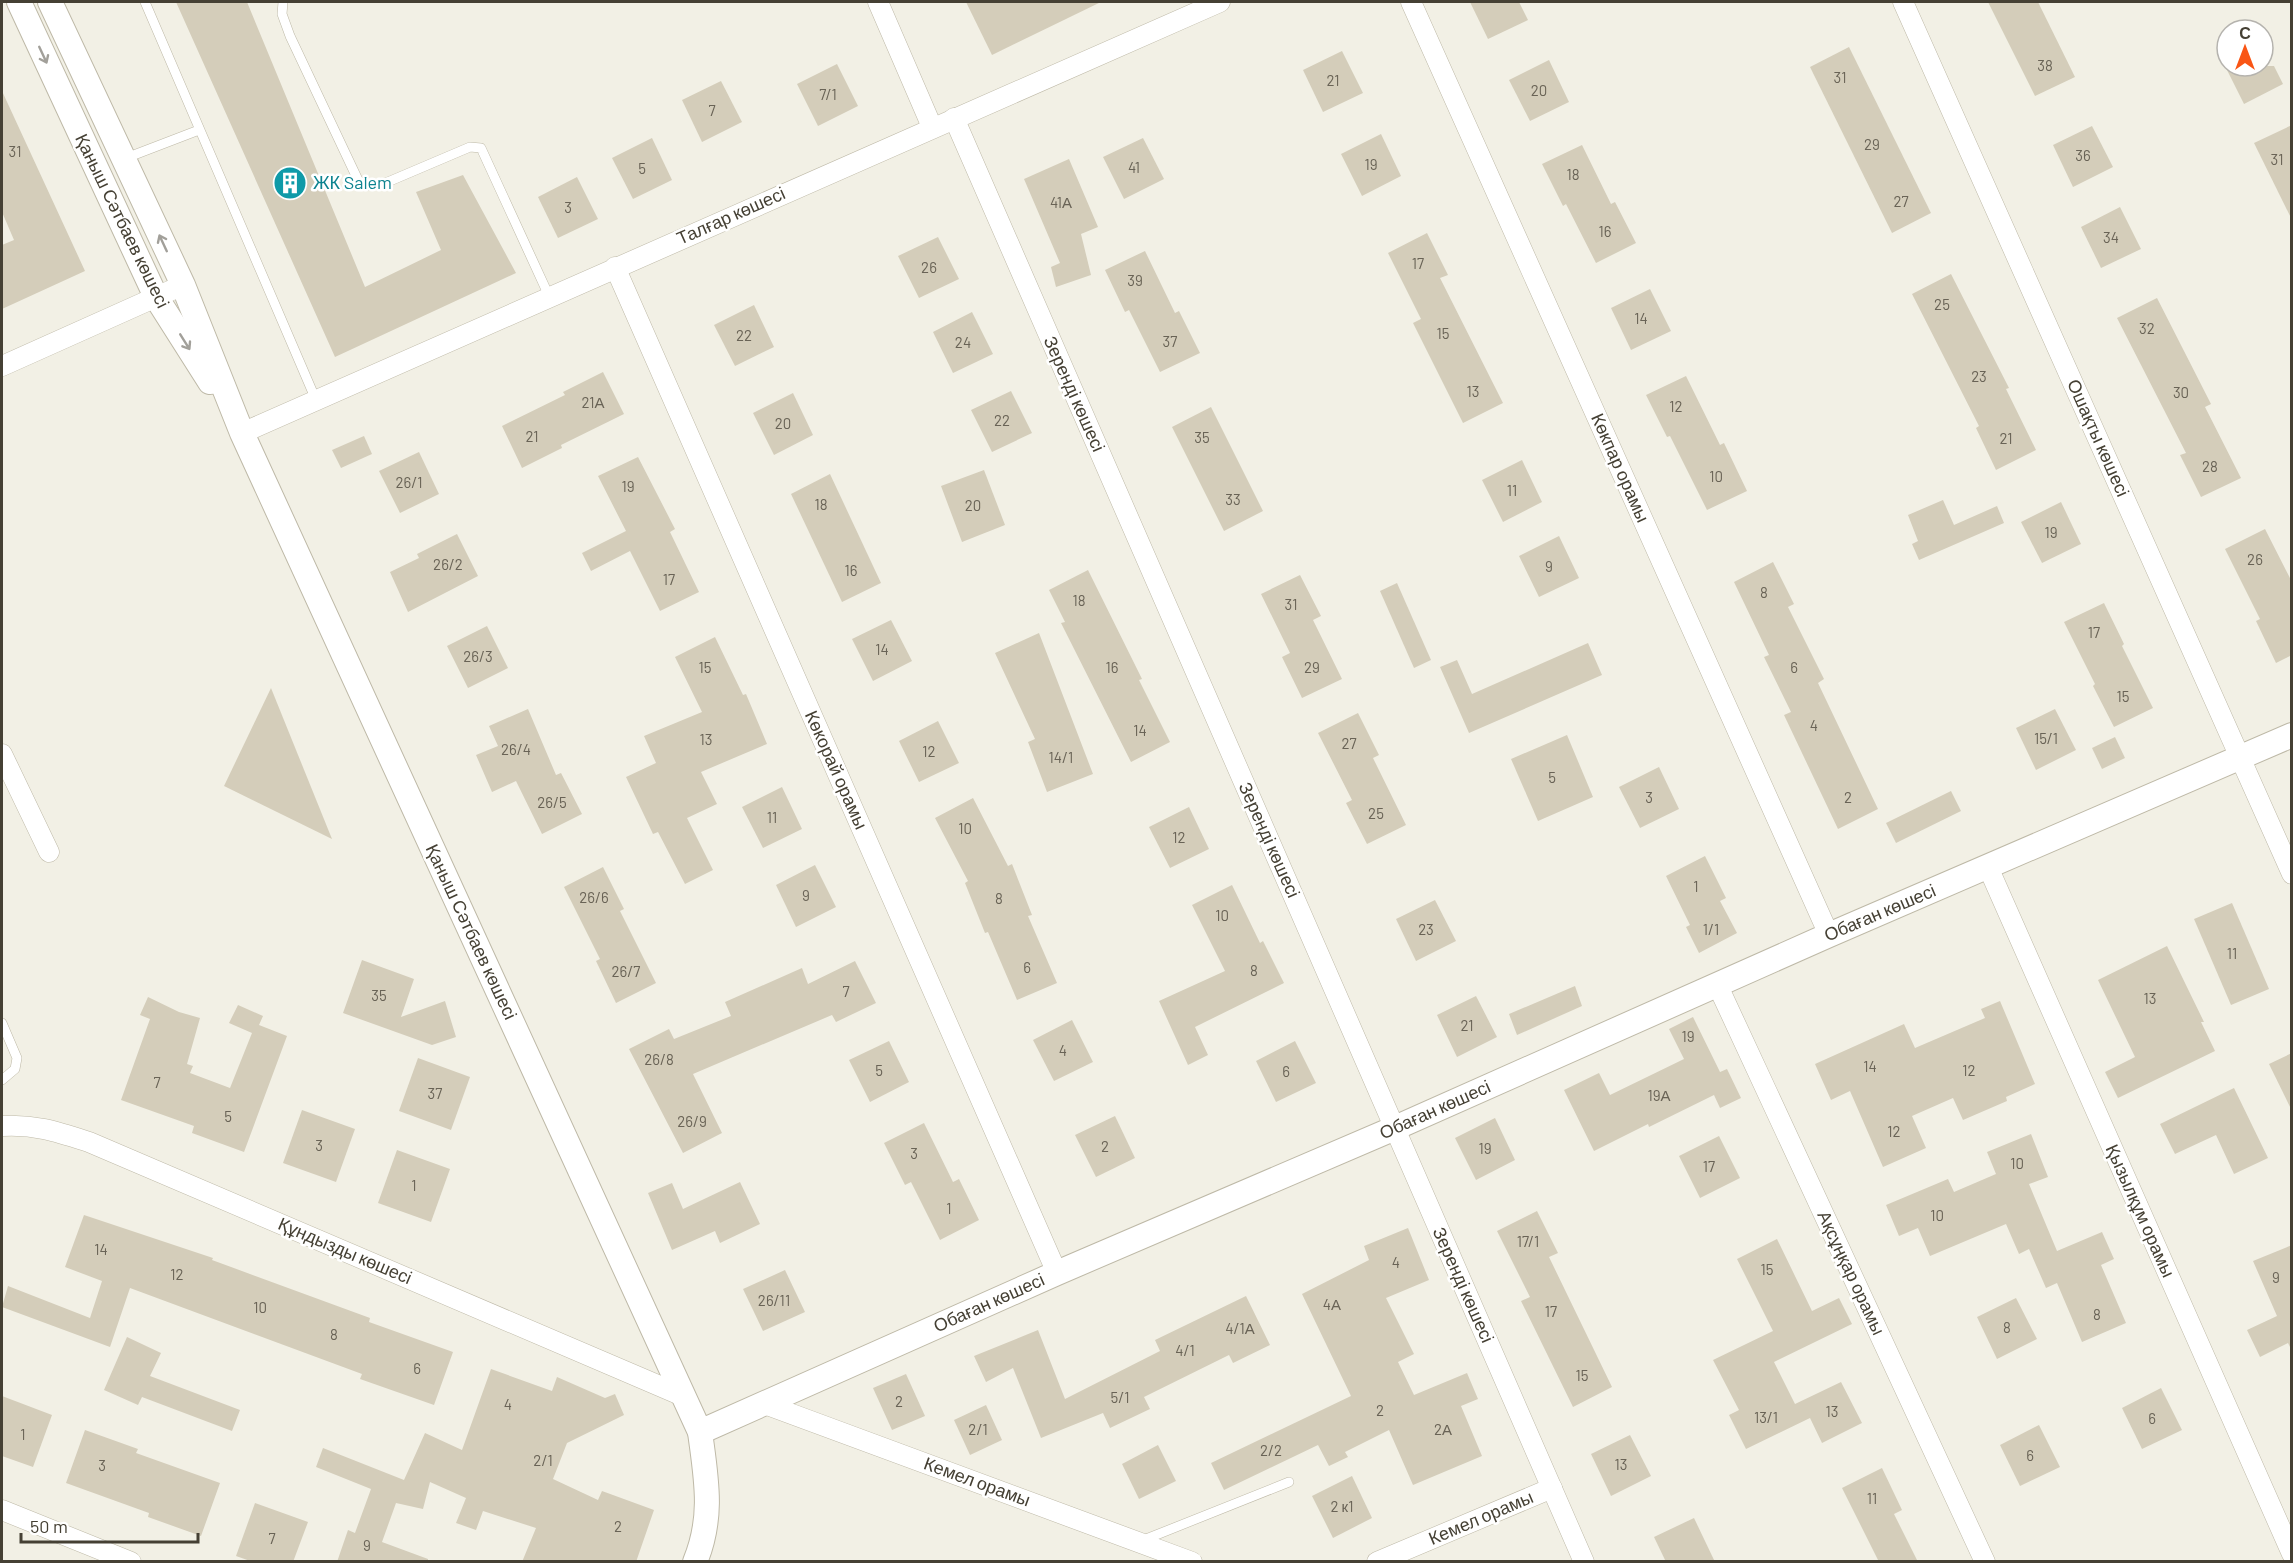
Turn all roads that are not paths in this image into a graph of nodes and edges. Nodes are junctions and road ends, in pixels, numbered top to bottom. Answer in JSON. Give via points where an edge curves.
{"nodes":[{"id":1,"x":19,"y":2,"type":"edge"},
{"id":2,"x":50,"y":2,"type":"edge"},
{"id":3,"x":145,"y":2,"type":"edge"},
{"id":4,"x":283,"y":2,"type":"edge"},
{"id":5,"x":878,"y":2,"type":"edge"},
{"id":6,"x":1220,"y":2,"type":"edge"},
{"id":7,"x":1411,"y":2,"type":"edge"},
{"id":8,"x":1903,"y":2,"type":"edge"},
{"id":9,"x":954,"y":118,"type":"junction"},
{"id":10,"x":932,"y":127,"type":"junction"},
{"id":11,"x":199,"y":130,"type":"junction"},
{"id":12,"x":123,"y":159,"type":"junction"},
{"id":13,"x":615,"y":267,"type":"junction"},
{"id":14,"x":183,"y":285,"type":"junction"},
{"id":15,"x":549,"y":296,"type":"junction"},
{"id":16,"x":156,"y":297,"type":"junction"},
{"id":17,"x":2,"y":366,"type":"edge"},
{"id":18,"x":316,"y":400,"type":"junction"},
{"id":19,"x":242,"y":432,"type":"junction"},
{"id":20,"x":2292,"y":735,"type":"edge"},
{"id":21,"x":2,"y":754,"type":"edge"},
{"id":22,"x":2240,"y":756,"type":"junction"},
{"id":23,"x":49,"y":852,"type":"dead end"},
{"id":24,"x":1988,"y":867,"type":"junction"},
{"id":25,"x":2292,"y":874,"type":"edge"},
{"id":26,"x":1829,"y":935,"type":"junction"},
{"id":27,"x":1717,"y":984,"type":"junction"},
{"id":28,"x":2,"y":1023,"type":"edge"},
{"id":29,"x":2,"y":1080,"type":"edge"},
{"id":30,"x":2,"y":1126,"type":"edge"},
{"id":31,"x":1395,"y":1128,"type":"junction"},
{"id":32,"x":1057,"y":1273,"type":"junction"},
{"id":33,"x":683,"y":1396,"type":"junction"},
{"id":34,"x":762,"y":1403,"type":"junction"},
{"id":35,"x":700,"y":1432,"type":"junction"},
{"id":36,"x":1288,"y":1482,"type":"dead end"},
{"id":37,"x":1552,"y":1488,"type":"junction"},
{"id":38,"x":2,"y":1510,"type":"edge"},
{"id":39,"x":1139,"y":1542,"type":"junction"},
{"id":40,"x":2292,"y":1554,"type":"edge"},
{"id":41,"x":131,"y":1562,"type":"edge"},
{"id":42,"x":695,"y":1562,"type":"edge"},
{"id":43,"x":1192,"y":1562,"type":"edge"},
{"id":44,"x":1377,"y":1562,"type":"edge"},
{"id":45,"x":1584,"y":1562,"type":"edge"},
{"id":46,"x":1985,"y":1562,"type":"edge"}],
"edges":[{"from":1,"to":16,"type":"street","name":"Қаныш Сәтбаев көшесі","one_way":true},
{"from":2,"to":12,"type":"street","name":"Қаныш Сәтбаев көшесі"},
{"from":3,"to":11,"type":"lane"},
{"from":4,"to":15,"type":"lane","via":[[282,14],[290,36],[358,180],[367,186],[383,184],[470,147],[481,148]]},
{"from":5,"to":10,"type":"street"},
{"from":6,"to":9,"type":"street","name":"Талғар көшесі"},
{"from":7,"to":26,"type":"street","name":"Көкпар орамы"},
{"from":8,"to":22,"type":"street","name":"Ошақты көшесі"},
{"from":9,"to":10,"type":"street","name":"Талғар көшесі"},
{"from":9,"to":31,"type":"street","name":"Зеренді көшесі"},
{"from":10,"to":13,"type":"street","name":"Талғар көшесі"},
{"from":11,"to":12,"type":"lane"},
{"from":11,"to":18,"type":"lane"},
{"from":14,"to":12,"type":"street","name":"Қаныш Сәтбаев көшесі","one_way":true},
{"from":13,"to":15,"type":"street","name":"Талғар көшесі"},
{"from":13,"to":32,"type":"street","name":"Көкорай орамы"},
{"from":14,"to":16,"type":"street"},
{"from":14,"to":19,"type":"street","name":"Қаныш Сәтбаев көшесі"},
{"from":15,"to":18,"type":"street","name":"Талғар көшесі"},
{"from":16,"to":17,"type":"street"},
{"from":16,"to":19,"type":"street","name":"Қаныш Сәтбаев көшесі","one_way":true},
{"from":18,"to":19,"type":"street","name":"Талғар көшесі"},
{"from":19,"to":33,"type":"street","name":"Қаныш Сәтбаев көшесі"},
{"from":20,"to":22,"type":"street","name":"Обаған көшесі"},
{"from":21,"to":23,"type":"street"},
{"from":22,"to":24,"type":"street","name":"Обаған көшесі"},
{"from":22,"to":25,"type":"street","name":"Ошақты көшесі"},
{"from":24,"to":26,"type":"street","name":"Обаған көшесі"},
{"from":24,"to":40,"type":"street","name":"Қызылқұм орамы"},
{"from":26,"to":27,"type":"street","name":"Обаған көшесі"},
{"from":27,"to":31,"type":"street","name":"Обаған көшесі"},
{"from":27,"to":46,"type":"street","name":"Ақсұңқар орамы"},
{"from":28,"to":29,"type":"lane","via":[[17,1058],[15,1069]]},
{"from":30,"to":33,"type":"street","name":"Құндызды көшесі","via":[[47,1128],[89,1142]]},
{"from":31,"to":32,"type":"street","name":"Обаған көшесі"},
{"from":31,"to":37,"type":"street","name":"Зеренді көшесі"},
{"from":32,"to":34,"type":"street","name":"Обаған көшесі"},
{"from":33,"to":35,"type":"street","name":"Қаныш Сәтбаев көшесі"},
{"from":34,"to":35,"type":"street","name":"Обаған көшесі"},
{"from":34,"to":39,"type":"street","name":"Кемел орамы"},
{"from":35,"to":42,"type":"street","via":[[708,1497],[702,1545]]},
{"from":36,"to":39,"type":"lane"},
{"from":37,"to":44,"type":"street","name":"Кемел орамы"},
{"from":37,"to":45,"type":"street","name":"Зеренді көшесі"},
{"from":38,"to":41,"type":"street"},
{"from":39,"to":43,"type":"street","name":"Кемел орамы"}]}
